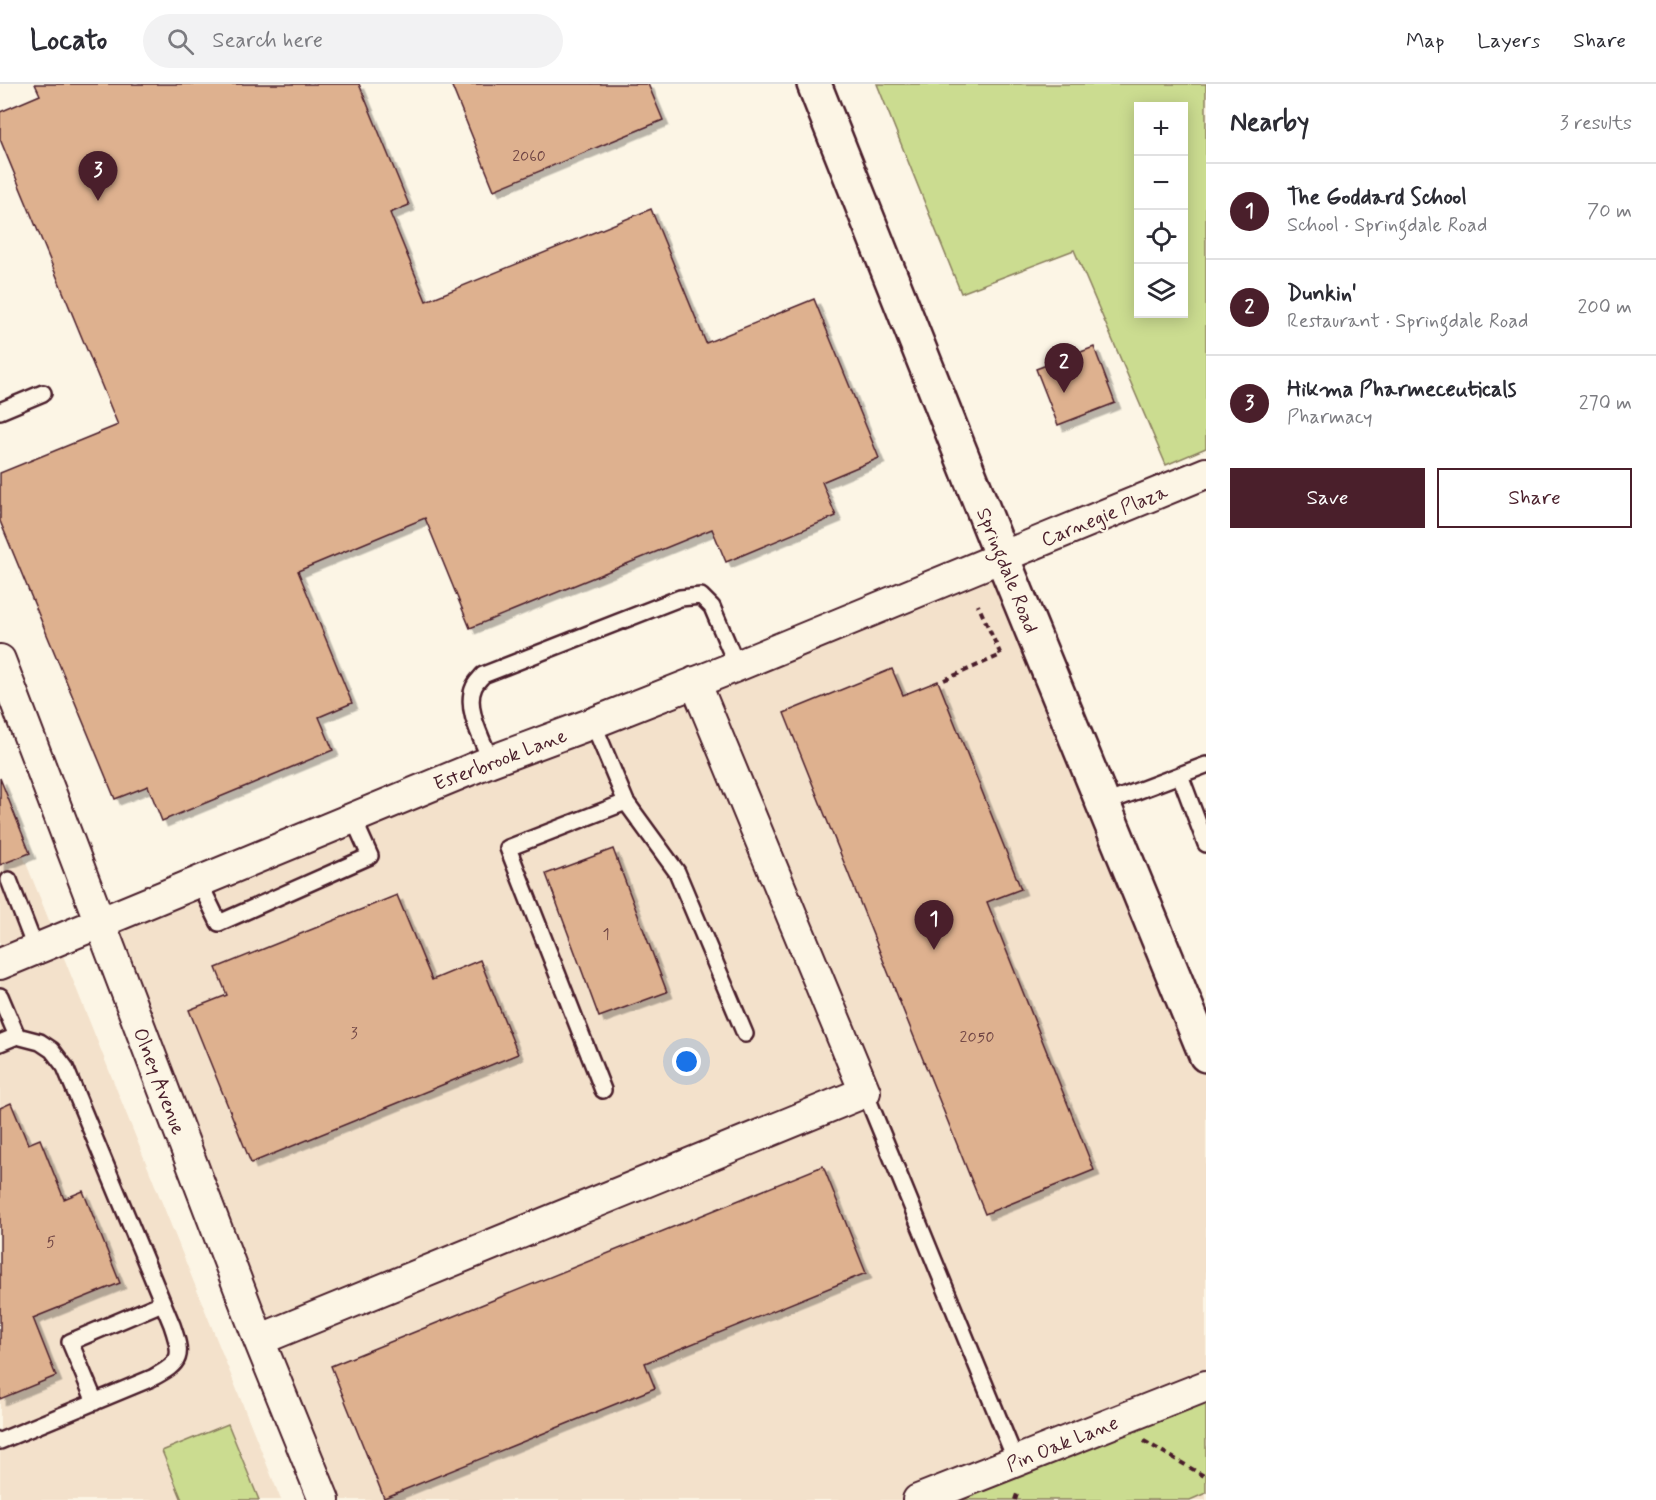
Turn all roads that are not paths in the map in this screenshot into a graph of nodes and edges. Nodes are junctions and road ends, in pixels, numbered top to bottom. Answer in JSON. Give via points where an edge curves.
{"nodes":[{"id":1,"x":813,"y":84,"type":"edge"},
{"id":2,"x":43,"y":393,"type":"dead end"},
{"id":3,"x":0,"y":411,"type":"edge"},
{"id":4,"x":1206,"y":473,"type":"edge"},
{"id":5,"x":1002,"y":557,"type":"junction"},
{"id":6,"x":0,"y":660,"type":"edge"},
{"id":7,"x":736,"y":666,"type":"junction"},
{"id":8,"x":695,"y":682,"type":"junction"},
{"id":9,"x":593,"y":723,"type":"junction"},
{"id":10,"x":491,"y":761,"type":"junction"},
{"id":11,"x":1206,"y":765,"type":"edge"},
{"id":12,"x":1180,"y":775,"type":"junction"},
{"id":13,"x":626,"y":802,"type":"junction"},
{"id":14,"x":1103,"y":804,"type":"junction"},
{"id":15,"x":353,"y":818,"type":"junction"},
{"id":16,"x":1206,"y":844,"type":"edge"},
{"id":17,"x":9,"y":880,"type":"dead end"},
{"id":18,"x":199,"y":882,"type":"junction"},
{"id":19,"x":100,"y":923,"type":"junction"},
{"id":20,"x":36,"y":950,"type":"junction"},
{"id":21,"x":0,"y":964,"type":"edge"},
{"id":22,"x":0,"y":996,"type":"edge"},
{"id":23,"x":744,"y":1034,"type":"dead end"},
{"id":24,"x":17,"y":1036,"type":"junction"},
{"id":25,"x":0,"y":1043,"type":"edge"},
{"id":26,"x":1206,"y":1055,"type":"edge"},
{"id":27,"x":603,"y":1090,"type":"dead end"},
{"id":28,"x":865,"y":1092,"type":"junction"},
{"id":29,"x":162,"y":1303,"type":"junction"},
{"id":30,"x":260,"y":1340,"type":"junction"},
{"id":31,"x":1206,"y":1386,"type":"edge"},
{"id":32,"x":95,"y":1402,"type":"junction"},
{"id":33,"x":0,"y":1441,"type":"edge"},
{"id":34,"x":1022,"y":1474,"type":"junction"},
{"id":35,"x":324,"y":1500,"type":"edge"},
{"id":36,"x":918,"y":1500,"type":"edge"}],
"edges":[{"from":1,"to":5,"type":"main road","name":"Springdale Road"},
{"from":2,"to":3,"type":"lane"},
{"from":4,"to":5,"type":"street","name":"Carnegie Plaza"},
{"from":5,"to":7,"type":"street","name":"Esterbrook Lane"},
{"from":5,"to":14,"type":"main road","name":"Springdale Road"},
{"from":6,"to":19,"type":"street","name":"Olney Avenue"},
{"from":7,"to":8,"type":"street","name":"Esterbrook Lane"},
{"from":7,"to":10,"type":"lane","via":[[712,607],[701,596],[680,598],[483,675],[474,684],[472,712]]},
{"from":8,"to":9,"type":"street","name":"Esterbrook Lane"},
{"from":8,"to":28,"type":"street"},
{"from":9,"to":10,"type":"street","name":"Esterbrook Lane"},
{"from":9,"to":13,"type":"lane"},
{"from":10,"to":15,"type":"street","name":"Esterbrook Lane"},
{"from":11,"to":12,"type":"lane"},
{"from":12,"to":14,"type":"lane"},
{"from":12,"to":16,"type":"lane"},
{"from":13,"to":23,"type":"lane","via":[[677,873]]},
{"from":13,"to":27,"type":"lane","via":[[508,848]]},
{"from":14,"to":26,"type":"main road","name":"Springdale Road"},
{"from":15,"to":18,"type":"street","name":"Esterbrook Lane"},
{"from":15,"to":18,"type":"lane","via":[[370,856],[219,923]]},
{"from":17,"to":20,"type":"lane"},
{"from":18,"to":19,"type":"street","name":"Esterbrook Lane"},
{"from":19,"to":20,"type":"street","name":"Esterbrook Lane"},
{"from":19,"to":30,"type":"street","name":"Olney Avenue"},
{"from":20,"to":21,"type":"street","name":"Esterbrook Lane"},
{"from":22,"to":24,"type":"lane"},
{"from":24,"to":25,"type":"lane"},
{"from":24,"to":29,"type":"lane","via":[[40,1042],[52,1050],[64,1067]]},
{"from":28,"to":30,"type":"street"},
{"from":28,"to":34,"type":"lane"},
{"from":29,"to":32,"type":"lane","via":[[178,1342],[178,1358],[161,1374]]},
{"from":29,"to":32,"type":"lane","via":[[70,1342]]},
{"from":30,"to":35,"type":"street","name":"Olney Avenue"},
{"from":31,"to":34,"type":"street","name":"Pin Oak Lane"},
{"from":32,"to":33,"type":"lane"},
{"from":34,"to":36,"type":"street","name":"Pin Oak Lane"}]}
